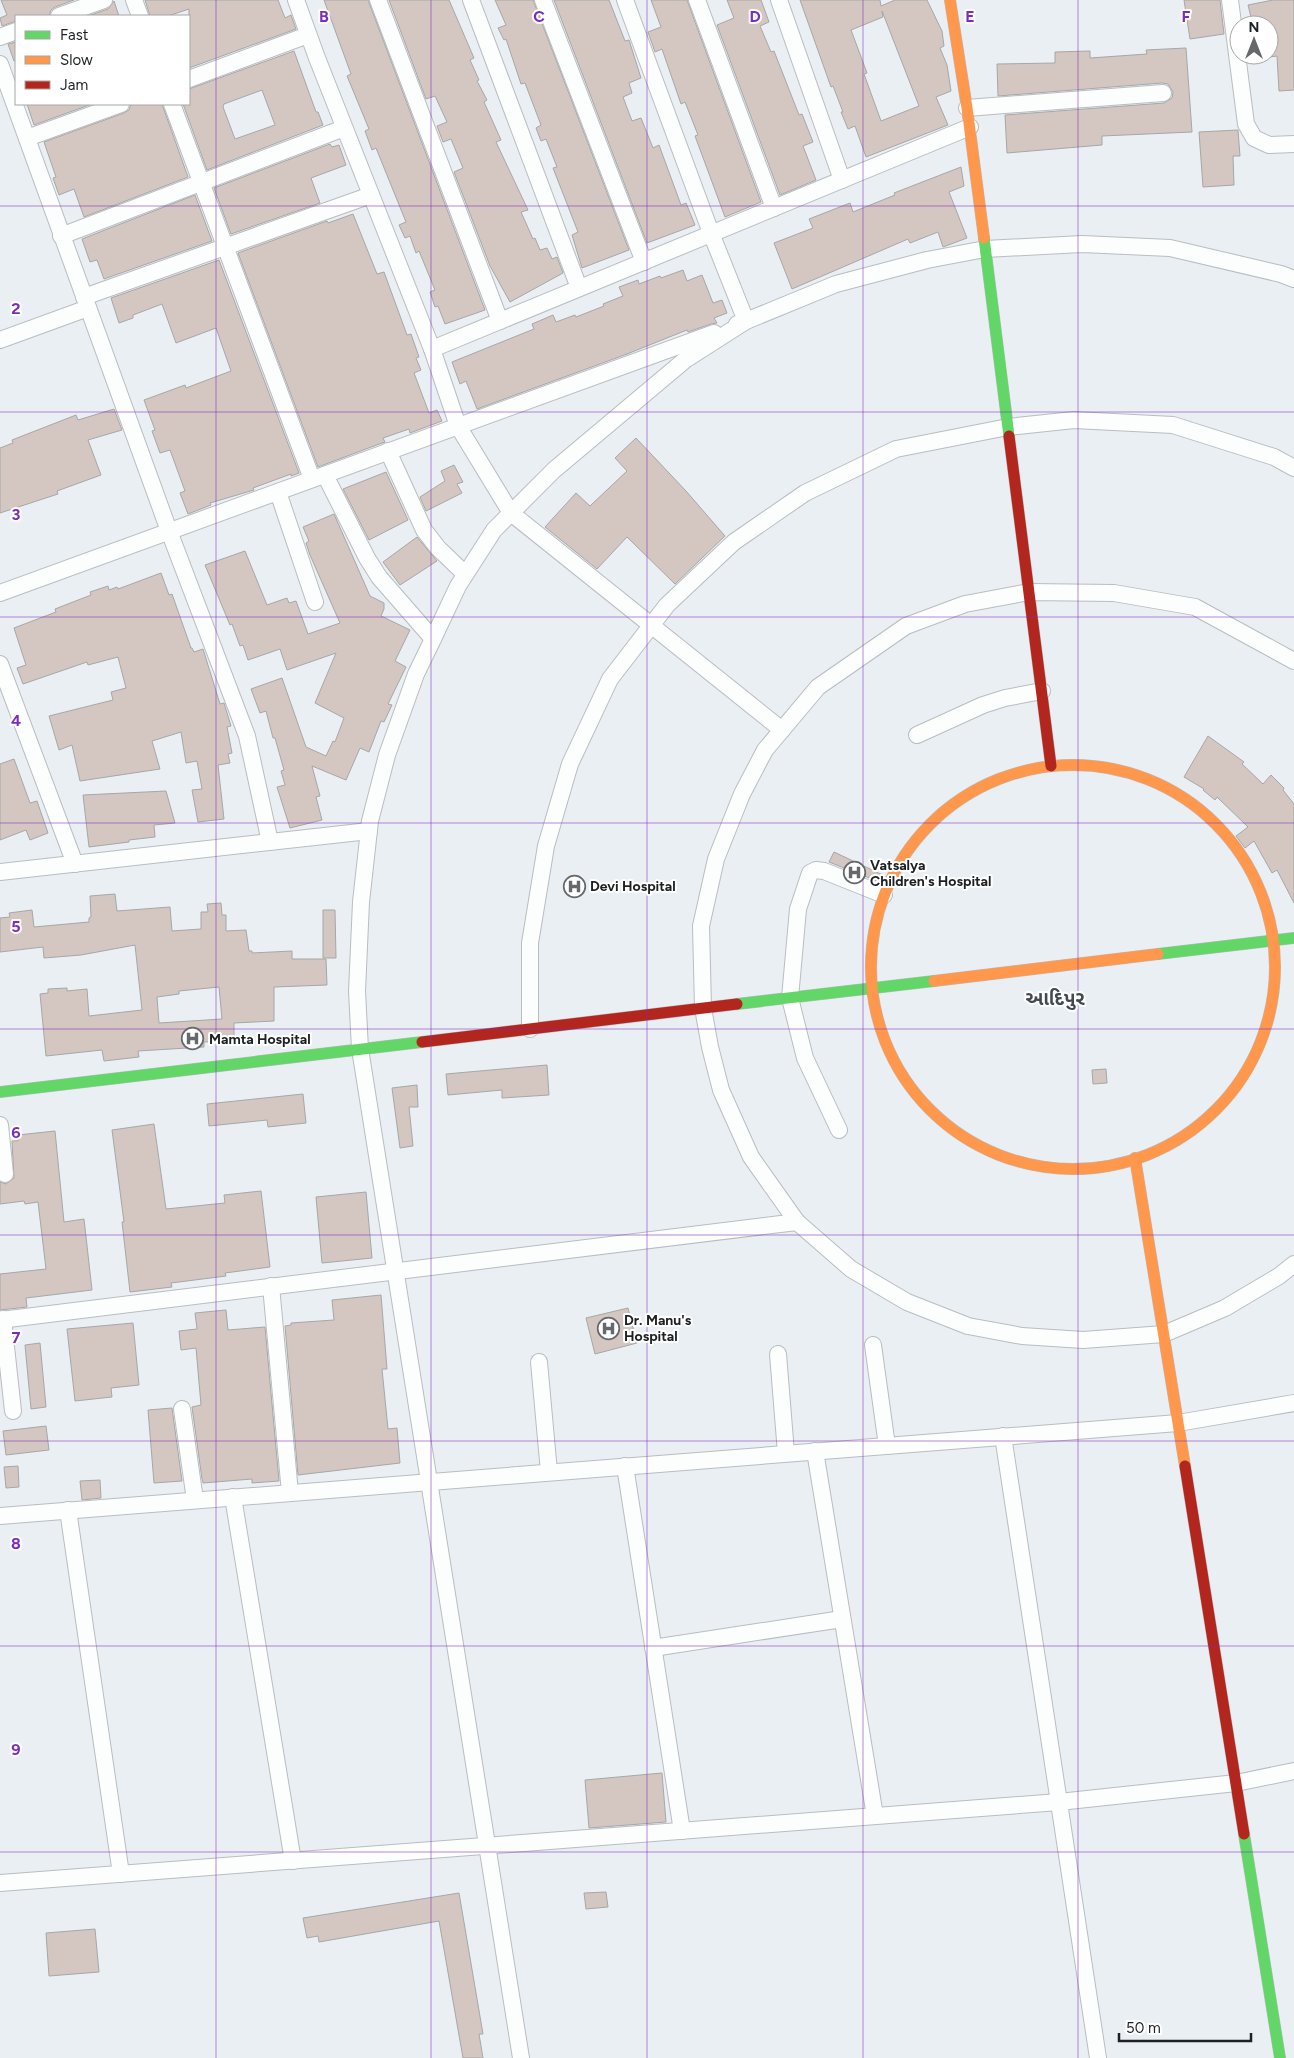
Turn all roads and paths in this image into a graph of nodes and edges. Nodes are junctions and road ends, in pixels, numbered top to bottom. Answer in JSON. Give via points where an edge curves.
{"nodes":[{"id":1,"x":104,"y":0,"type":"edge"},
{"id":2,"x":134,"y":0,"type":"edge"},
{"id":3,"x":296,"y":0,"type":"edge"},
{"id":4,"x":378,"y":0,"type":"edge"},
{"id":5,"x":471,"y":0,"type":"edge"},
{"id":6,"x":543,"y":0,"type":"edge"},
{"id":7,"x":625,"y":0,"type":"edge"},
{"id":8,"x":697,"y":0,"type":"edge"},
{"id":9,"x":779,"y":0,"type":"edge"},
{"id":10,"x":950,"y":0,"type":"edge"},
{"id":11,"x":1230,"y":0,"type":"edge"},
{"id":12,"x":61,"y":15,"type":"edge"},
{"id":13,"x":140,"y":15,"type":"edge"},
{"id":14,"x":15,"y":32,"type":"edge"},
{"id":15,"x":308,"y":35,"type":"junction"},
{"id":16,"x":0,"y":37,"type":"edge"},
{"id":17,"x":0,"y":64,"type":"edge"},
{"id":18,"x":190,"y":79,"type":"edge"},
{"id":19,"x":1163,"y":93,"type":"dead end"},
{"id":20,"x":118,"y":105,"type":"edge"},
{"id":21,"x":172,"y":105,"type":"edge"},
{"id":22,"x":967,"y":108,"type":"junction"},
{"id":23,"x":970,"y":127,"type":"junction"},
{"id":24,"x":344,"y":128,"type":"junction"},
{"id":25,"x":27,"y":138,"type":"junction"},
{"id":26,"x":1294,"y":144,"type":"edge"},
{"id":27,"x":842,"y":180,"type":"junction"},
{"id":28,"x":202,"y":182,"type":"junction"},
{"id":29,"x":371,"y":195,"type":"junction"},
{"id":30,"x":774,"y":208,"type":"junction"},
{"id":31,"x":712,"y":233,"type":"junction"},
{"id":32,"x":61,"y":236,"type":"junction"},
{"id":33,"x":225,"y":246,"type":"junction"},
{"id":34,"x":985,"y":249,"type":"junction"},
{"id":35,"x":644,"y":262,"type":"junction"},
{"id":36,"x":1294,"y":279,"type":"edge"},
{"id":37,"x":580,"y":288,"type":"junction"},
{"id":38,"x":86,"y":302,"type":"junction"},
{"id":39,"x":500,"y":321,"type":"junction"},
{"id":40,"x":746,"y":321,"type":"junction"},
{"id":41,"x":0,"y":340,"type":"edge"},
{"id":42,"x":432,"y":349,"type":"junction"},
{"id":43,"x":458,"y":426,"type":"junction"},
{"id":44,"x":1008,"y":427,"type":"junction"},
{"id":45,"x":388,"y":451,"type":"junction"},
{"id":46,"x":1294,"y":468,"type":"edge"},
{"id":47,"x":318,"y":477,"type":"junction"},
{"id":48,"x":278,"y":492,"type":"junction"},
{"id":49,"x":511,"y":513,"type":"junction"},
{"id":50,"x":169,"y":531,"type":"junction"},
{"id":51,"x":465,"y":574,"type":"junction"},
{"id":52,"x":1029,"y":592,"type":"junction"},
{"id":53,"x":0,"y":593,"type":"edge"},
{"id":54,"x":316,"y":602,"type":"dead end"},
{"id":55,"x":651,"y":626,"type":"junction"},
{"id":56,"x":432,"y":639,"type":"junction"},
{"id":57,"x":1294,"y":661,"type":"edge"},
{"id":58,"x":0,"y":664,"type":"edge"},
{"id":59,"x":1042,"y":691,"type":"junction"},
{"id":60,"x":782,"y":730,"type":"junction"},
{"id":61,"x":918,"y":735,"type":"dead end"},
{"id":62,"x":1051,"y":766,"type":"junction"},
{"id":63,"x":369,"y":831,"type":"junction"},
{"id":64,"x":270,"y":842,"type":"junction"},
{"id":65,"x":75,"y":864,"type":"junction"},
{"id":66,"x":0,"y":872,"type":"edge"},
{"id":67,"x":884,"y":895,"type":"junction"},
{"id":68,"x":1294,"y":938,"type":"edge"},
{"id":69,"x":1275,"y":940,"type":"junction"},
{"id":70,"x":871,"y":988,"type":"junction"},
{"id":71,"x":793,"y":1008,"type":"junction"},
{"id":72,"x":705,"y":1019,"type":"junction"},
{"id":73,"x":530,"y":1029,"type":"junction"},
{"id":74,"x":361,"y":1059,"type":"junction"},
{"id":75,"x":0,"y":1092,"type":"edge"},
{"id":76,"x":0,"y":1126,"type":"edge"},
{"id":77,"x":839,"y":1130,"type":"dead end"},
{"id":78,"x":1136,"y":1158,"type":"junction"},
{"id":79,"x":5,"y":1174,"type":"dead end"},
{"id":80,"x":797,"y":1222,"type":"junction"},
{"id":81,"x":1294,"y":1264,"type":"edge"},
{"id":82,"x":396,"y":1271,"type":"junction"},
{"id":83,"x":271,"y":1286,"type":"junction"},
{"id":84,"x":2,"y":1320,"type":"edge"},
{"id":85,"x":1164,"y":1334,"type":"junction"},
{"id":86,"x":873,"y":1345,"type":"dead end"},
{"id":87,"x":778,"y":1354,"type":"dead end"},
{"id":88,"x":539,"y":1362,"type":"dead end"},
{"id":89,"x":1294,"y":1403,"type":"edge"},
{"id":90,"x":182,"y":1409,"type":"dead end"},
{"id":91,"x":13,"y":1410,"type":"dead end"},
{"id":92,"x":1178,"y":1423,"type":"junction"},
{"id":93,"x":1003,"y":1436,"type":"junction"},
{"id":94,"x":887,"y":1446,"type":"junction"},
{"id":95,"x":815,"y":1451,"type":"junction"},
{"id":96,"x":786,"y":1454,"type":"junction"},
{"id":97,"x":625,"y":1466,"type":"junction"},
{"id":98,"x":549,"y":1472,"type":"junction"},
{"id":99,"x":429,"y":1481,"type":"junction"},
{"id":100,"x":290,"y":1493,"type":"junction"},
{"id":101,"x":233,"y":1497,"type":"junction"},
{"id":102,"x":195,"y":1500,"type":"junction"},
{"id":103,"x":68,"y":1510,"type":"junction"},
{"id":104,"x":0,"y":1516,"type":"edge"},
{"id":105,"x":842,"y":1619,"type":"junction"},
{"id":106,"x":653,"y":1648,"type":"junction"},
{"id":107,"x":1294,"y":1771,"type":"edge"},
{"id":108,"x":1236,"y":1783,"type":"junction"},
{"id":109,"x":1059,"y":1802,"type":"junction"},
{"id":110,"x":875,"y":1816,"type":"junction"},
{"id":111,"x":682,"y":1831,"type":"junction"},
{"id":112,"x":488,"y":1846,"type":"junction"},
{"id":113,"x":293,"y":1861,"type":"junction"},
{"id":114,"x":121,"y":1874,"type":"junction"},
{"id":115,"x":0,"y":1883,"type":"edge"},
{"id":116,"x":521,"y":2058,"type":"edge"},
{"id":117,"x":1098,"y":2058,"type":"edge"},
{"id":118,"x":1280,"y":2058,"type":"edge"}],
"edges":[{"from":1,"to":12,"type":"street"},
{"from":2,"to":13,"type":"street"},
{"from":3,"to":15,"type":"street"},
{"from":4,"to":39,"type":"street"},
{"from":5,"to":37,"type":"street"},
{"from":6,"to":35,"type":"street"},
{"from":7,"to":31,"type":"street"},
{"from":8,"to":30,"type":"street"},
{"from":9,"to":27,"type":"street"},
{"from":10,"to":22,"type":"street"},
{"from":11,"to":26,"type":"street","via":[[1246,124],[1254,138],[1269,146]]},
{"from":14,"to":16,"type":"street"},
{"from":15,"to":18,"type":"street"},
{"from":15,"to":24,"type":"street"},
{"from":17,"to":25,"type":"street"},
{"from":19,"to":22,"type":"street"},
{"from":20,"to":25,"type":"street"},
{"from":21,"to":28,"type":"street"},
{"from":22,"to":23,"type":"street"},
{"from":23,"to":27,"type":"street"},
{"from":23,"to":34,"type":"street"},
{"from":24,"to":28,"type":"street"},
{"from":24,"to":29,"type":"street"},
{"from":25,"to":32,"type":"street"},
{"from":27,"to":30,"type":"street"},
{"from":28,"to":32,"type":"street"},
{"from":28,"to":33,"type":"street"},
{"from":29,"to":33,"type":"street"},
{"from":29,"to":42,"type":"street"},
{"from":30,"to":31,"type":"street"},
{"from":31,"to":35,"type":"street"},
{"from":31,"to":40,"type":"street"},
{"from":32,"to":38,"type":"street"},
{"from":33,"to":38,"type":"street"},
{"from":33,"to":47,"type":"street"},
{"from":34,"to":36,"type":"street","via":[[1082,244],[1170,248]]},
{"from":34,"to":40,"type":"street","via":[[927,260],[836,284]]},
{"from":34,"to":44,"type":"street"},
{"from":35,"to":37,"type":"street"},
{"from":37,"to":39,"type":"street"},
{"from":38,"to":41,"type":"street"},
{"from":38,"to":50,"type":"street"},
{"from":39,"to":42,"type":"street"},
{"from":40,"to":43,"type":"street"},
{"from":40,"to":49,"type":"street","via":[[684,360],[554,470]]},
{"from":42,"to":43,"type":"street"},
{"from":43,"to":45,"type":"street"},
{"from":43,"to":49,"type":"street"},
{"from":44,"to":46,"type":"street","via":[[1074,420],[1173,426],[1274,457]]},
{"from":44,"to":52,"type":"street"},
{"from":44,"to":55,"type":"street","via":[[896,449],[804,493],[734,542],[667,605]]},
{"from":45,"to":47,"type":"street"},
{"from":45,"to":51,"type":"street","via":[[424,530]]},
{"from":47,"to":48,"type":"street"},
{"from":47,"to":56,"type":"street","via":[[379,577]]},
{"from":48,"to":50,"type":"street"},
{"from":48,"to":54,"type":"street"},
{"from":49,"to":51,"type":"street","via":[[494,530]]},
{"from":49,"to":55,"type":"street"},
{"from":50,"to":53,"type":"street"},
{"from":50,"to":64,"type":"street","via":[[247,736]]},
{"from":51,"to":56,"type":"street"},
{"from":52,"to":57,"type":"street","via":[[1114,593],[1194,607]]},
{"from":52,"to":59,"type":"street"},
{"from":52,"to":60,"type":"street","via":[[965,604],[906,626],[818,687]]},
{"from":55,"to":60,"type":"street"},
{"from":55,"to":73,"type":"street","via":[[610,679],[570,764],[546,846],[530,943]]},
{"from":56,"to":63,"type":"street","via":[[387,755]]},
{"from":58,"to":65,"type":"street"},
{"from":59,"to":61,"type":"street","via":[[983,705]]},
{"from":59,"to":62,"type":"street"},
{"from":60,"to":72,"type":"street","via":[[764,750],[716,859],[701,926]]},
{"from":62,"to":67,"type":"street","via":[[1004,777],[968,794],[929,824],[908,849]]},
{"from":62,"to":69,"type":"street","via":[[1114,769],[1152,780],[1186,798],[1219,826],[1238,848],[1259,886]]},
{"from":63,"to":64,"type":"street"},
{"from":63,"to":74,"type":"street","via":[[360,912],[357,991]]},
{"from":64,"to":65,"type":"street"},
{"from":65,"to":66,"type":"street"},
{"from":67,"to":70,"type":"street","via":[[870,952]]},
{"from":67,"to":71,"type":"street","via":[[824,871],[810,873],[798,909]]},
{"from":68,"to":69,"type":"street"},
{"from":69,"to":70,"type":"street"},
{"from":69,"to":78,"type":"street","via":[[1273,1005],[1262,1041],[1244,1077],[1218,1108],[1179,1139]]},
{"from":70,"to":71,"type":"street"},
{"from":70,"to":78,"type":"street","via":[[880,1030],[897,1068],[922,1102],[956,1132],[985,1149],[1026,1163],[1069,1169],[1112,1165]]},
{"from":71,"to":72,"type":"street"},
{"from":71,"to":77,"type":"street","via":[[805,1058]]},
{"from":72,"to":73,"type":"street"},
{"from":72,"to":80,"type":"street","via":[[721,1090],[751,1157]]},
{"from":73,"to":74,"type":"street"},
{"from":74,"to":75,"type":"street"},
{"from":74,"to":82,"type":"street"},
{"from":76,"to":79,"type":"street"},
{"from":78,"to":85,"type":"street"},
{"from":80,"to":82,"type":"street"},
{"from":80,"to":85,"type":"street","via":[[850,1269],[907,1302],[968,1326],[1022,1336],[1083,1340]]},
{"from":81,"to":85,"type":"street","via":[[1225,1308]]},
{"from":82,"to":83,"type":"street"},
{"from":82,"to":99,"type":"street"},
{"from":83,"to":84,"type":"street"},
{"from":83,"to":100,"type":"street"},
{"from":84,"to":91,"type":"street"},
{"from":85,"to":92,"type":"street"},
{"from":86,"to":94,"type":"street"},
{"from":87,"to":96,"type":"street"},
{"from":88,"to":98,"type":"street"},
{"from":89,"to":92,"type":"street"},
{"from":90,"to":102,"type":"street"},
{"from":92,"to":93,"type":"street"},
{"from":92,"to":108,"type":"street"},
{"from":93,"to":94,"type":"street"},
{"from":93,"to":109,"type":"street"},
{"from":94,"to":95,"type":"street"},
{"from":95,"to":96,"type":"street"},
{"from":95,"to":105,"type":"street"},
{"from":96,"to":97,"type":"street"},
{"from":97,"to":98,"type":"street"},
{"from":97,"to":106,"type":"street"},
{"from":98,"to":99,"type":"street"},
{"from":99,"to":100,"type":"street"},
{"from":99,"to":112,"type":"street"},
{"from":100,"to":101,"type":"street"},
{"from":101,"to":102,"type":"street"},
{"from":101,"to":113,"type":"street"},
{"from":102,"to":103,"type":"street"},
{"from":103,"to":104,"type":"street"},
{"from":103,"to":114,"type":"street"},
{"from":105,"to":106,"type":"street"},
{"from":105,"to":110,"type":"street"},
{"from":106,"to":111,"type":"street"},
{"from":107,"to":108,"type":"street"},
{"from":108,"to":109,"type":"street"},
{"from":108,"to":118,"type":"street"},
{"from":109,"to":110,"type":"street"},
{"from":109,"to":117,"type":"street"},
{"from":110,"to":111,"type":"street"},
{"from":111,"to":112,"type":"street"},
{"from":112,"to":113,"type":"street"},
{"from":112,"to":116,"type":"street"},
{"from":113,"to":114,"type":"street"},
{"from":114,"to":115,"type":"street"}]}
